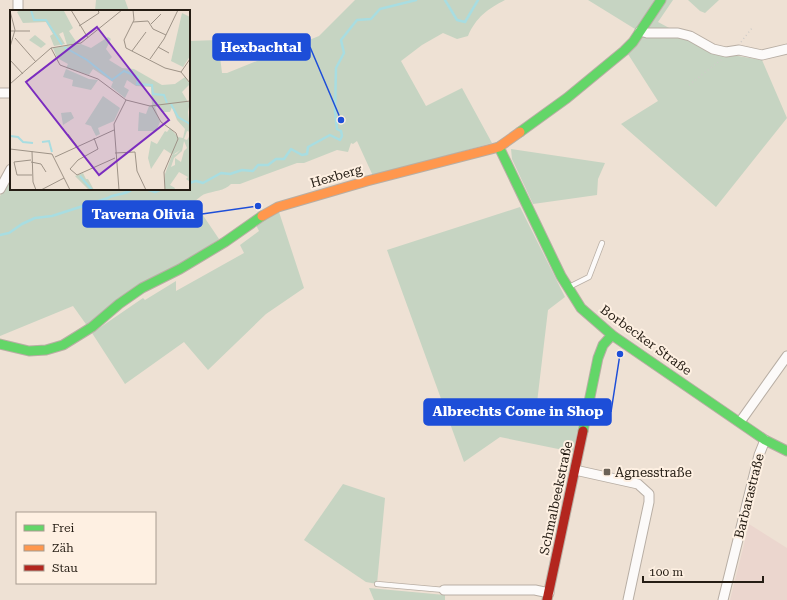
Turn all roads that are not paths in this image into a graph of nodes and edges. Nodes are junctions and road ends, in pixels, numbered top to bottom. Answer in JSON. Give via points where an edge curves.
{"nodes":[{"id":1,"x":661,"y":0,"type":"edge"},
{"id":2,"x":640,"y":31,"type":"junction"},
{"id":3,"x":787,"y":49,"type":"edge"},
{"id":4,"x":499,"y":147,"type":"junction"},
{"id":5,"x":10,"y":171,"type":"edge"},
{"id":6,"x":0,"y":189,"type":"edge"},
{"id":7,"x":602,"y":243,"type":"dead end"},
{"id":8,"x":567,"y":288,"type":"junction"},
{"id":9,"x":612,"y":334,"type":"junction"},
{"id":10,"x":0,"y":344,"type":"edge"},
{"id":11,"x":787,"y":356,"type":"edge"},
{"id":12,"x":740,"y":422,"type":"junction"},
{"id":13,"x":765,"y":440,"type":"junction"},
{"id":14,"x":787,"y":451,"type":"edge"},
{"id":15,"x":575,"y":470,"type":"junction"},
{"id":16,"x":377,"y":584,"type":"dead end"},
{"id":17,"x":444,"y":590,"type":"joint"},
{"id":18,"x":548,"y":596,"type":"edge"},
{"id":19,"x":628,"y":600,"type":"edge"},
{"id":20,"x":723,"y":600,"type":"edge"}],
"edges":[{"from":1,"to":2,"type":"street","name":"Hexberg"},
{"from":2,"to":3,"type":"street","via":[[678,32],[713,49],[726,52],[739,50],[762,55]]},
{"from":2,"to":4,"type":"street","name":"Hexberg","via":[[624,51],[567,98]]},
{"from":4,"to":8,"type":"street","name":"Borbecker Straße"},
{"from":4,"to":10,"type":"street","name":"Hexberg","via":[[278,207],[186,265],[142,288],[92,327],[62,345],[46,350],[29,351]]},
{"from":5,"to":6,"type":"street"},
{"from":7,"to":8,"type":"lane","via":[[589,278]]},
{"from":8,"to":9,"type":"street","name":"Borbecker Straße","via":[[581,308]]},
{"from":9,"to":12,"type":"street","name":"Borbecker Straße"},
{"from":9,"to":15,"type":"street","name":"Schmalbeekstraße","via":[[603,345],[598,358]]},
{"from":11,"to":12,"type":"street"},
{"from":12,"to":13,"type":"street","name":"Borbecker Straße"},
{"from":13,"to":14,"type":"street","name":"Borbecker Straße"},
{"from":13,"to":20,"type":"street","name":"Barbarastraße"},
{"from":15,"to":18,"type":"street","name":"Schmalbeekstraße"},
{"from":15,"to":19,"type":"street","via":[[638,484],[649,494]]},
{"from":16,"to":17,"type":"lane"},
{"from":17,"to":18,"type":"street","via":[[535,590]]}]}
